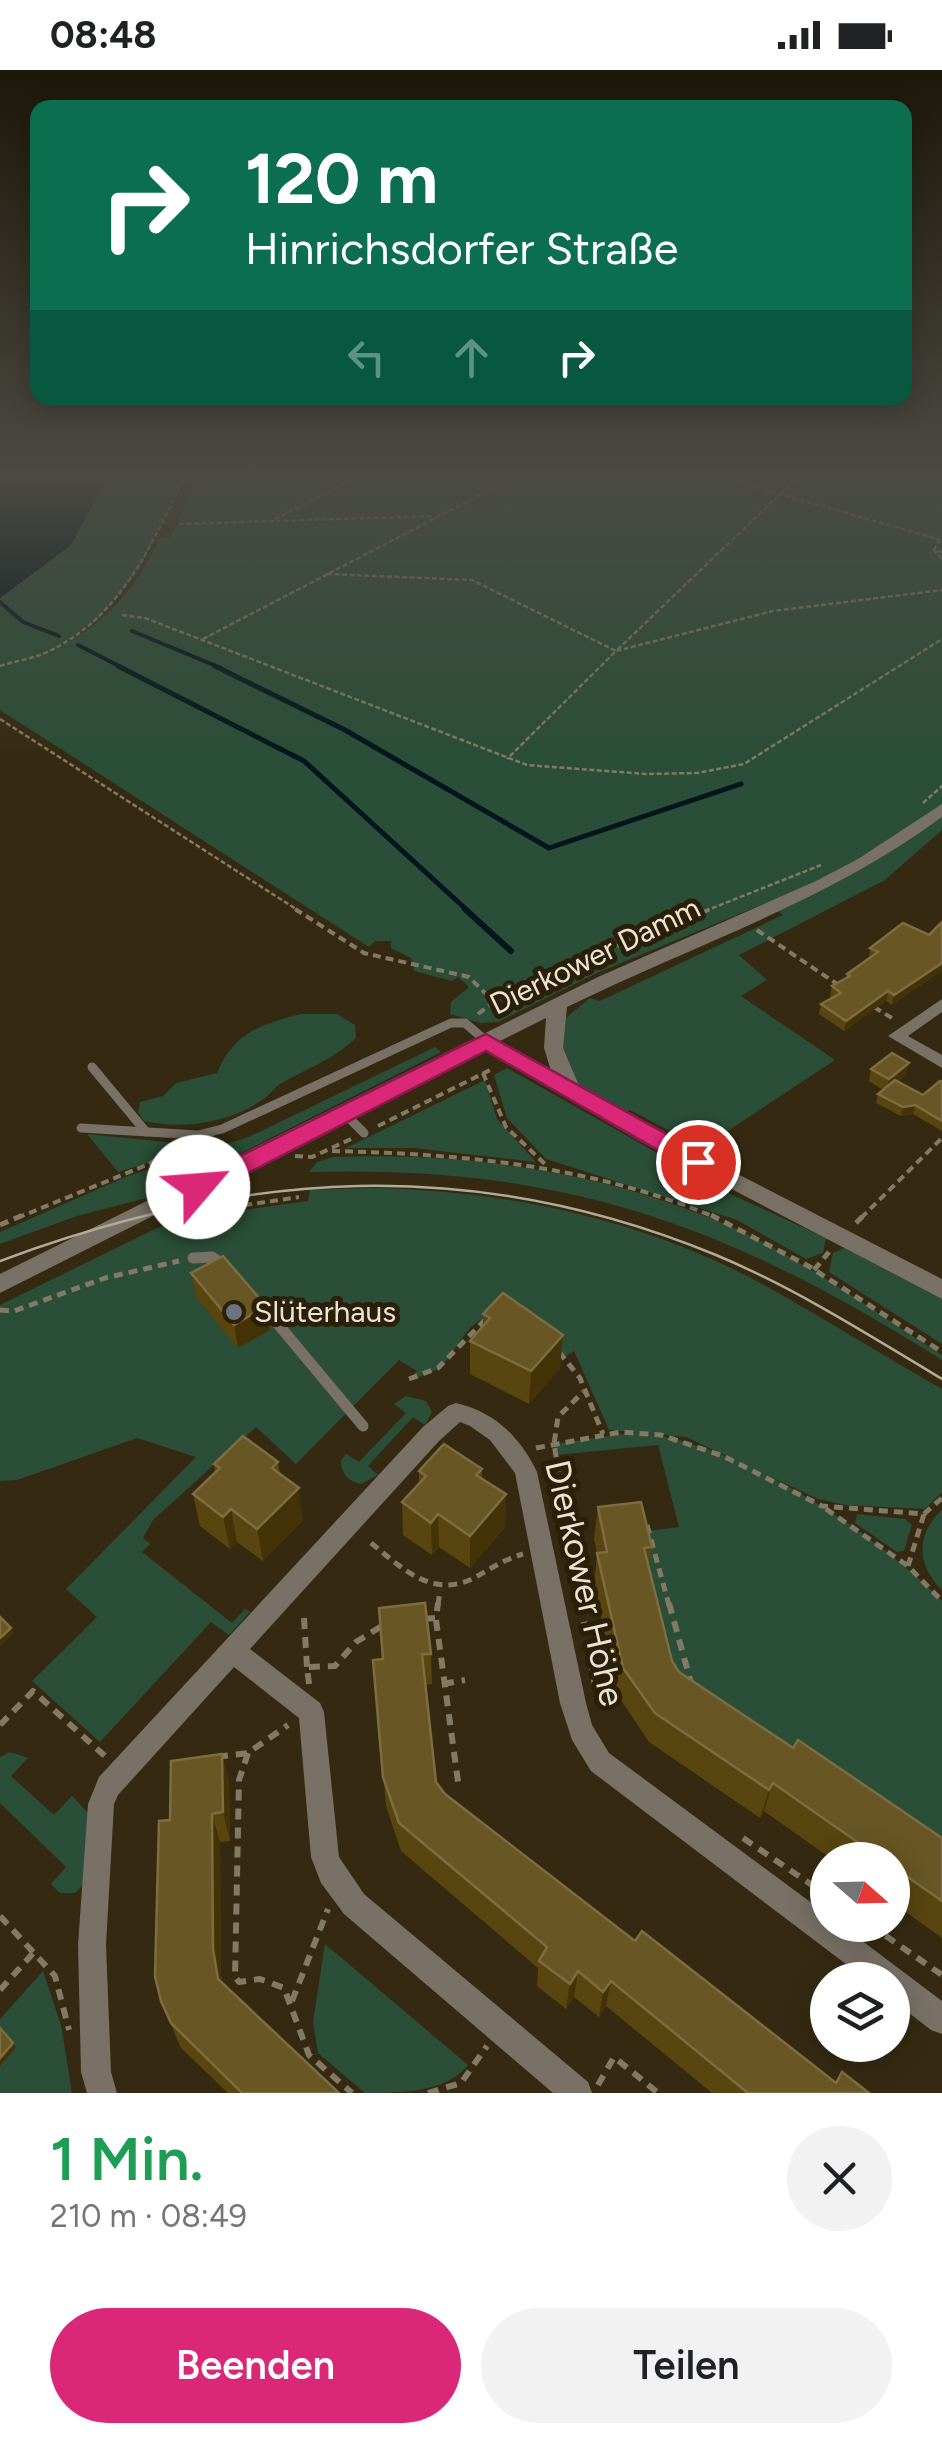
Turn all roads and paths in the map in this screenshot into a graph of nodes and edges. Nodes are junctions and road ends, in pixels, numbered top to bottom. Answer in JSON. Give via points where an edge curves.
{"nodes":[{"id":1,"x":141,"y":569,"type":"edge"},
{"id":2,"x":335,"y":569,"type":"edge"},
{"id":3,"x":701,"y":569,"type":"edge"},
{"id":4,"x":326,"y":574,"type":"junction"},
{"id":5,"x":942,"y":590,"type":"edge"},
{"id":6,"x":122,"y":615,"type":"dead end"},
{"id":7,"x":202,"y":640,"type":"junction"},
{"id":8,"x":942,"y":640,"type":"edge"},
{"id":9,"x":616,"y":651,"type":"junction"},
{"id":10,"x":42,"y":655,"type":"junction"},
{"id":11,"x":48,"y":657,"type":"dead end"},
{"id":12,"x":0,"y":666,"type":"edge"},
{"id":13,"x":0,"y":719,"type":"edge"},
{"id":14,"x":507,"y":759,"type":"junction"},
{"id":15,"x":942,"y":786,"type":"edge"},
{"id":16,"x":942,"y":810,"type":"edge"},
{"id":17,"x":914,"y":811,"type":"dead end"},
{"id":18,"x":836,"y":858,"type":"dead end"},
{"id":19,"x":752,"y":926,"type":"dead end"},
{"id":20,"x":846,"y":990,"type":"edge"},
{"id":21,"x":862,"y":1000,"type":"edge"},
{"id":22,"x":558,"y":1004,"type":"junction"},
{"id":23,"x":942,"y":1004,"type":"edge"},
{"id":24,"x":902,"y":1032,"type":"junction"},
{"id":25,"x":486,"y":1041,"type":"junction"},
{"id":26,"x":942,"y":1062,"type":"edge"},
{"id":27,"x":92,"y":1067,"type":"dead end"},
{"id":28,"x":578,"y":1097,"type":"junction"},
{"id":29,"x":344,"y":1114,"type":"junction"},
{"id":30,"x":81,"y":1128,"type":"dead end"},
{"id":31,"x":146,"y":1132,"type":"junction"},
{"id":32,"x":364,"y":1133,"type":"junction"},
{"id":33,"x":942,"y":1138,"type":"edge"},
{"id":34,"x":327,"y":1151,"type":"junction"},
{"id":35,"x":293,"y":1156,"type":"dead end"},
{"id":36,"x":550,"y":1167,"type":"junction"},
{"id":37,"x":118,"y":1176,"type":"dead end"},
{"id":38,"x":299,"y":1197,"type":"dead end"},
{"id":39,"x":174,"y":1216,"type":"dead end"},
{"id":40,"x":0,"y":1224,"type":"edge"},
{"id":41,"x":851,"y":1228,"type":"dead end"},
{"id":42,"x":835,"y":1244,"type":"dead end"},
{"id":43,"x":194,"y":1258,"type":"joint"},
{"id":44,"x":814,"y":1270,"type":"junction"},
{"id":45,"x":234,"y":1273,"type":"edge"},
{"id":46,"x":0,"y":1284,"type":"edge"},
{"id":47,"x":942,"y":1290,"type":"edge"},
{"id":48,"x":258,"y":1300,"type":"edge"},
{"id":49,"x":0,"y":1310,"type":"edge"},
{"id":50,"x":497,"y":1316,"type":"edge"},
{"id":51,"x":552,"y":1345,"type":"edge"},
{"id":52,"x":942,"y":1352,"type":"edge"},
{"id":53,"x":409,"y":1379,"type":"dead end"},
{"id":54,"x":584,"y":1392,"type":"junction"},
{"id":55,"x":363,"y":1426,"type":"dead end"},
{"id":56,"x":603,"y":1434,"type":"junction"},
{"id":57,"x":554,"y":1444,"type":"junction"},
{"id":58,"x":516,"y":1452,"type":"junction"},
{"id":59,"x":942,"y":1498,"type":"edge"},
{"id":60,"x":822,"y":1506,"type":"junction"},
{"id":61,"x":924,"y":1514,"type":"junction"},
{"id":62,"x":648,"y":1525,"type":"edge"},
{"id":63,"x":371,"y":1543,"type":"dead end"},
{"id":64,"x":541,"y":1550,"type":"junction"},
{"id":65,"x":908,"y":1566,"type":"junction"},
{"id":66,"x":440,"y":1590,"type":"junction"},
{"id":67,"x":942,"y":1600,"type":"edge"},
{"id":68,"x":304,"y":1618,"type":"dead end"},
{"id":69,"x":436,"y":1618,"type":"junction"},
{"id":70,"x":407,"y":1620,"type":"edge"},
{"id":71,"x":392,"y":1621,"type":"edge"},
{"id":72,"x":231,"y":1649,"type":"junction"},
{"id":73,"x":307,"y":1667,"type":"junction"},
{"id":74,"x":464,"y":1680,"type":"dead end"},
{"id":75,"x":443,"y":1684,"type":"junction"},
{"id":76,"x":693,"y":1690,"type":"edge"},
{"id":77,"x":598,"y":1703,"type":"dead end"},
{"id":78,"x":311,"y":1712,"type":"junction"},
{"id":79,"x":0,"y":1725,"type":"edge"},
{"id":80,"x":248,"y":1753,"type":"junction"},
{"id":81,"x":210,"y":1758,"type":"edge"},
{"id":82,"x":120,"y":1770,"type":"junction"},
{"id":83,"x":459,"y":1789,"type":"dead end"},
{"id":84,"x":729,"y":1828,"type":"dead end"},
{"id":85,"x":810,"y":1884,"type":"edge"},
{"id":86,"x":342,"y":1890,"type":"junction"},
{"id":87,"x":0,"y":1916,"type":"edge"},
{"id":88,"x":895,"y":1942,"type":"edge"},
{"id":89,"x":35,"y":1951,"type":"junction"},
{"id":90,"x":868,"y":1962,"type":"edge"},
{"id":91,"x":942,"y":1974,"type":"edge"},
{"id":92,"x":0,"y":1990,"type":"edge"},
{"id":93,"x":910,"y":1994,"type":"edge"},
{"id":94,"x":292,"y":2001,"type":"junction"},
{"id":95,"x":942,"y":2020,"type":"edge"},
{"id":96,"x":499,"y":2028,"type":"junction"},
{"id":97,"x":71,"y":2036,"type":"dead end"},
{"id":98,"x":102,"y":2093,"type":"edge"},
{"id":99,"x":352,"y":2093,"type":"edge"},
{"id":100,"x":428,"y":2093,"type":"edge"},
{"id":101,"x":577,"y":2093,"type":"edge"},
{"id":102,"x":593,"y":2093,"type":"edge"},
{"id":103,"x":658,"y":2093,"type":"edge"}],
"edges":[{"from":1,"to":10,"type":"path","via":[[92,627]]},
{"from":2,"to":4,"type":"path"},
{"from":3,"to":9,"type":"path"},
{"from":4,"to":7,"type":"path"},
{"from":4,"to":9,"type":"path","via":[[472,580]]},
{"from":5,"to":9,"type":"path","via":[[773,610]]},
{"from":6,"to":7,"type":"path"},
{"from":7,"to":14,"type":"path"},
{"from":8,"to":14,"type":"path","via":[[744,764],[646,774]]},
{"from":9,"to":14,"type":"path"},
{"from":10,"to":11,"type":"path"},
{"from":10,"to":12,"type":"path"},
{"from":13,"to":18,"type":"path","via":[[364,954],[468,977],[496,1002],[514,987]]},
{"from":15,"to":17,"type":"path"},
{"from":16,"to":22,"type":"street","name":"Dierkower Damm","via":[[842,875]]},
{"from":19,"to":20,"type":"path"},
{"from":21,"to":24,"type":"path"},
{"from":22,"to":25,"type":"street","name":"Dierkower Damm"},
{"from":22,"to":28,"type":"street","via":[[551,1036],[555,1064]]},
{"from":23,"to":24,"type":"street"},
{"from":24,"to":26,"type":"street"},
{"from":25,"to":28,"type":"street"},
{"from":25,"to":29,"type":"street","name":"Dierkower Damm"},
{"from":25,"to":31,"type":"lane","via":[[465,1023],[451,1023],[222,1129],[198,1135]]},
{"from":27,"to":31,"type":"lane"},
{"from":28,"to":47,"type":"street"},
{"from":29,"to":32,"type":"lane"},
{"from":29,"to":46,"type":"street","name":"Dierkower Damm"},
{"from":30,"to":31,"type":"lane"},
{"from":32,"to":34,"type":"path"},
{"from":32,"to":36,"type":"path","via":[[484,1073],[511,1132]]},
{"from":33,"to":41,"type":"path"},
{"from":34,"to":35,"type":"path"},
{"from":34,"to":36,"type":"path","via":[[428,1152]]},
{"from":36,"to":44,"type":"path","via":[[723,1220]]},
{"from":37,"to":40,"type":"path"},
{"from":38,"to":39,"type":"path"},
{"from":42,"to":44,"type":"path"},
{"from":43,"to":45,"type":"lane","via":[[212,1258]]},
{"from":43,"to":49,"type":"path"},
{"from":44,"to":52,"type":"path"},
{"from":48,"to":55,"type":"lane"},
{"from":50,"to":53,"type":"path","via":[[468,1330],[451,1361]]},
{"from":51,"to":54,"type":"path","via":[[573,1364]]},
{"from":54,"to":56,"type":"path"},
{"from":54,"to":57,"type":"path","via":[[558,1417]]},
{"from":56,"to":57,"type":"path"},
{"from":56,"to":60,"type":"path","via":[[680,1440]]},
{"from":57,"to":58,"type":"path"},
{"from":57,"to":77,"type":"path"},
{"from":58,"to":64,"type":"street","name":"Dierkower Höhe"},
{"from":58,"to":72,"type":"street","name":"Dierkower Höhe","via":[[465,1413],[448,1416]]},
{"from":59,"to":61,"type":"path"},
{"from":60,"to":61,"type":"path"},
{"from":60,"to":65,"type":"path"},
{"from":61,"to":65,"type":"path"},
{"from":62,"to":76,"type":"path"},
{"from":63,"to":66,"type":"path"},
{"from":64,"to":66,"type":"path","via":[[510,1556],[466,1583]]},
{"from":64,"to":90,"type":"street","name":"Dierkower Höhe","via":[[573,1703],[600,1762]]},
{"from":65,"to":67,"type":"path"},
{"from":66,"to":69,"type":"path"},
{"from":68,"to":73,"type":"path"},
{"from":69,"to":70,"type":"path"},
{"from":69,"to":75,"type":"path"},
{"from":71,"to":73,"type":"path","via":[[356,1642],[335,1666]]},
{"from":72,"to":78,"type":"street"},
{"from":72,"to":82,"type":"street","name":"Dierkower Höhe"},
{"from":73,"to":78,"type":"path"},
{"from":74,"to":75,"type":"path"},
{"from":75,"to":83,"type":"path"},
{"from":78,"to":80,"type":"path"},
{"from":78,"to":86,"type":"street","via":[[326,1857]]},
{"from":79,"to":82,"type":"path","via":[[34,1692]]},
{"from":80,"to":81,"type":"path"},
{"from":80,"to":94,"type":"path","via":[[239,1780],[235,1977],[276,1981]]},
{"from":82,"to":98,"type":"street","name":"Dierkower Höhe","via":[[101,1804],[92,1929]]},
{"from":84,"to":85,"type":"path"},
{"from":86,"to":94,"type":"path","via":[[320,1920],[307,1974]]},
{"from":86,"to":96,"type":"street"},
{"from":87,"to":89,"type":"path"},
{"from":88,"to":91,"type":"path"},
{"from":89,"to":92,"type":"path"},
{"from":89,"to":97,"type":"path","via":[[56,1976]]},
{"from":93,"to":95,"type":"street","name":"Dierkower Höhe"},
{"from":94,"to":99,"type":"path","via":[[308,2054]]},
{"from":96,"to":100,"type":"path","via":[[462,2083]]},
{"from":96,"to":101,"type":"street"},
{"from":102,"to":103,"type":"path","via":[[614,2057]]}]}
